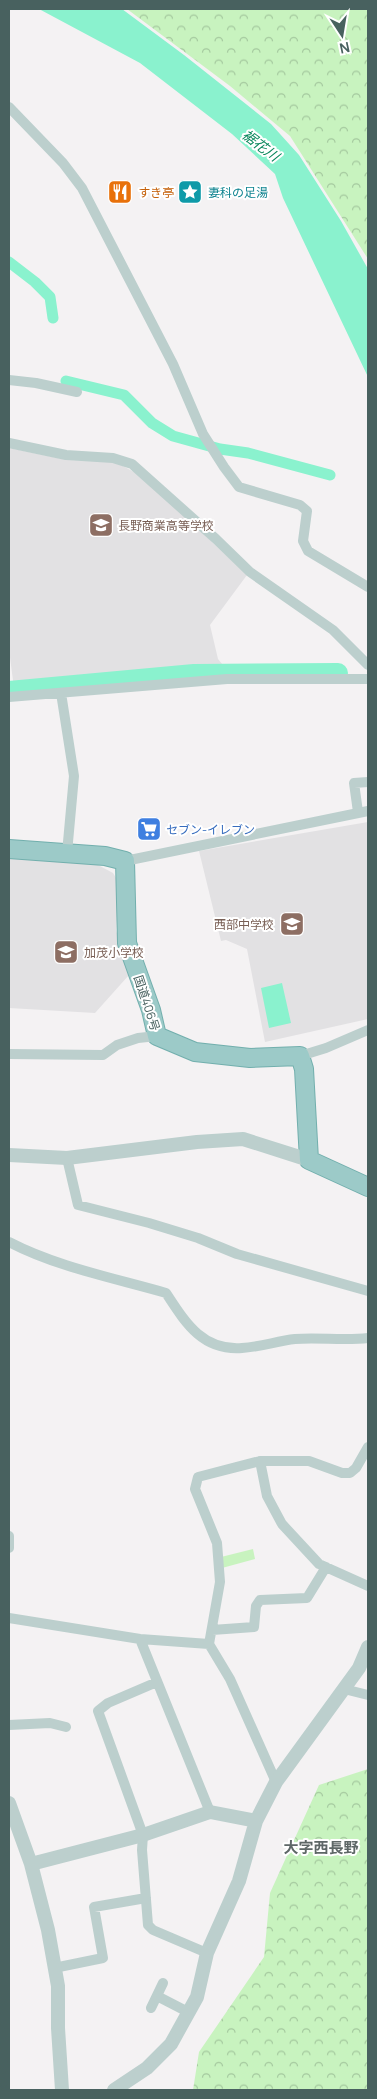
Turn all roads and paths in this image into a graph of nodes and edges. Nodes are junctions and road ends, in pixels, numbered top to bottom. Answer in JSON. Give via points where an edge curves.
{"nodes":[{"id":1,"x":9,"y":107,"type":"edge"},
{"id":2,"x":9,"y":380,"type":"edge"},
{"id":3,"x":77,"y":392,"type":"dead end"},
{"id":4,"x":9,"y":443,"type":"edge"},
{"id":5,"x":368,"y":587,"type":"edge"},
{"id":6,"x":368,"y":665,"type":"edge"},
{"id":7,"x":368,"y":679,"type":"edge"},
{"id":8,"x":61,"y":693,"type":"junction"},
{"id":9,"x":9,"y":697,"type":"edge"},
{"id":10,"x":368,"y":782,"type":"edge"},
{"id":11,"x":363,"y":811,"type":"edge"},
{"id":12,"x":9,"y":850,"type":"edge"},
{"id":13,"x":67,"y":853,"type":"junction"},
{"id":14,"x":124,"y":861,"type":"junction"},
{"id":15,"x":368,"y":1030,"type":"edge"},
{"id":16,"x":157,"y":1036,"type":"junction"},
{"id":17,"x":9,"y":1054,"type":"edge"},
{"id":18,"x":300,"y":1056,"type":"junction"},
{"id":19,"x":9,"y":1155,"type":"edge"},
{"id":20,"x":67,"y":1158,"type":"junction"},
{"id":21,"x":309,"y":1160,"type":"junction"},
{"id":22,"x":368,"y":1187,"type":"edge"},
{"id":23,"x":9,"y":1242,"type":"edge"},
{"id":24,"x":368,"y":1290,"type":"edge"},
{"id":25,"x":368,"y":1338,"type":"edge"},
{"id":26,"x":368,"y":1447,"type":"edge"},
{"id":27,"x":260,"y":1461,"type":"junction"},
{"id":28,"x":9,"y":1536,"type":"edge"},
{"id":29,"x":9,"y":1548,"type":"edge"},
{"id":30,"x":326,"y":1567,"type":"junction"},
{"id":31,"x":368,"y":1586,"type":"edge"},
{"id":32,"x":9,"y":1618,"type":"edge"},
{"id":33,"x":212,"y":1630,"type":"junction"},
{"id":34,"x":140,"y":1639,"type":"junction"},
{"id":35,"x":209,"y":1644,"type":"junction"},
{"id":36,"x":368,"y":1646,"type":"edge"},
{"id":37,"x":157,"y":1682,"type":"junction"},
{"id":38,"x":344,"y":1689,"type":"junction"},
{"id":39,"x":368,"y":1695,"type":"edge"},
{"id":40,"x":9,"y":1725,"type":"edge"},
{"id":41,"x":66,"y":1727,"type":"dead end"},
{"id":42,"x":276,"y":1782,"type":"junction"},
{"id":43,"x":9,"y":1803,"type":"edge"},
{"id":44,"x":210,"y":1812,"type":"junction"},
{"id":45,"x":256,"y":1821,"type":"junction"},
{"id":46,"x":143,"y":1835,"type":"junction"},
{"id":47,"x":31,"y":1864,"type":"junction"},
{"id":48,"x":146,"y":1898,"type":"junction"},
{"id":49,"x":207,"y":1953,"type":"junction"},
{"id":50,"x":54,"y":1968,"type":"junction"},
{"id":51,"x":163,"y":1983,"type":"dead end"},
{"id":52,"x":157,"y":1996,"type":"junction"},
{"id":53,"x":151,"y":2008,"type":"dead end"},
{"id":54,"x":188,"y":2012,"type":"junction"},
{"id":55,"x":62,"y":2090,"type":"edge"},
{"id":56,"x":114,"y":2090,"type":"edge"}],
"edges":[{"from":1,"to":5,"type":"street","via":[[82,188],[173,364],[203,434],[239,487],[300,505],[307,511],[304,541],[308,551]]},
{"from":2,"to":3,"type":"street"},
{"from":4,"to":6,"type":"street","via":[[66,455],[113,458],[132,464],[250,572],[333,630]]},
{"from":7,"to":8,"type":"street","via":[[227,679]]},
{"from":8,"to":9,"type":"street"},
{"from":8,"to":13,"type":"street","via":[[74,776]]},
{"from":10,"to":11,"type":"street","via":[[354,783]]},
{"from":11,"to":14,"type":"street"},
{"from":12,"to":13,"type":"highway"},
{"from":13,"to":14,"type":"highway"},
{"from":14,"to":16,"type":"highway","name":"国道406号","via":[[127,942]]},
{"from":15,"to":18,"type":"street"},
{"from":16,"to":17,"type":"street","via":[[117,1045],[103,1055]]},
{"from":16,"to":18,"type":"highway","name":"国道406号","via":[[195,1052],[250,1058]]},
{"from":18,"to":21,"type":"highway","via":[[304,1069]]},
{"from":19,"to":20,"type":"street"},
{"from":20,"to":21,"type":"street","via":[[244,1139]]},
{"from":20,"to":24,"type":"street","via":[[78,1205],[198,1238],[236,1254]]},
{"from":21,"to":22,"type":"highway"},
{"from":23,"to":25,"type":"street","via":[[59,1263],[166,1293],[200,1338],[223,1346],[241,1349],[295,1339]]},
{"from":26,"to":27,"type":"street","via":[[350,1473],[342,1473],[318,1462]]},
{"from":27,"to":30,"type":"street","via":[[267,1496],[282,1524],[319,1564]]},
{"from":27,"to":33,"type":"street","via":[[198,1476],[195,1489],[217,1543],[219,1562],[220,1582]]},
{"from":28,"to":29,"type":"street"},
{"from":30,"to":31,"type":"street"},
{"from":30,"to":33,"type":"street","via":[[307,1598],[260,1600],[256,1606],[254,1626]]},
{"from":32,"to":34,"type":"street"},
{"from":33,"to":35,"type":"street"},
{"from":34,"to":35,"type":"street"},
{"from":34,"to":37,"type":"street"},
{"from":35,"to":42,"type":"street","via":[[230,1679]]},
{"from":36,"to":38,"type":"street","via":[[359,1668]]},
{"from":37,"to":44,"type":"street"},
{"from":37,"to":46,"type":"street","via":[[108,1703],[98,1711]]},
{"from":38,"to":39,"type":"street"},
{"from":38,"to":42,"type":"street"},
{"from":40,"to":41,"type":"street","via":[[50,1723]]},
{"from":42,"to":45,"type":"street"},
{"from":43,"to":47,"type":"street"},
{"from":44,"to":45,"type":"street"},
{"from":44,"to":46,"type":"street"},
{"from":45,"to":49,"type":"street","via":[[239,1881]]},
{"from":46,"to":47,"type":"street"},
{"from":46,"to":48,"type":"street"},
{"from":47,"to":50,"type":"street"},
{"from":48,"to":49,"type":"street","via":[[148,1925],[153,1930]]},
{"from":48,"to":50,"type":"street","via":[[94,1906],[103,1958]]},
{"from":49,"to":54,"type":"street","via":[[196,1997]]},
{"from":50,"to":55,"type":"street","via":[[58,1986]]},
{"from":51,"to":52,"type":"street"},
{"from":52,"to":53,"type":"street"},
{"from":52,"to":54,"type":"street"},
{"from":54,"to":56,"type":"street","via":[[171,2044],[147,2068]]}]}
